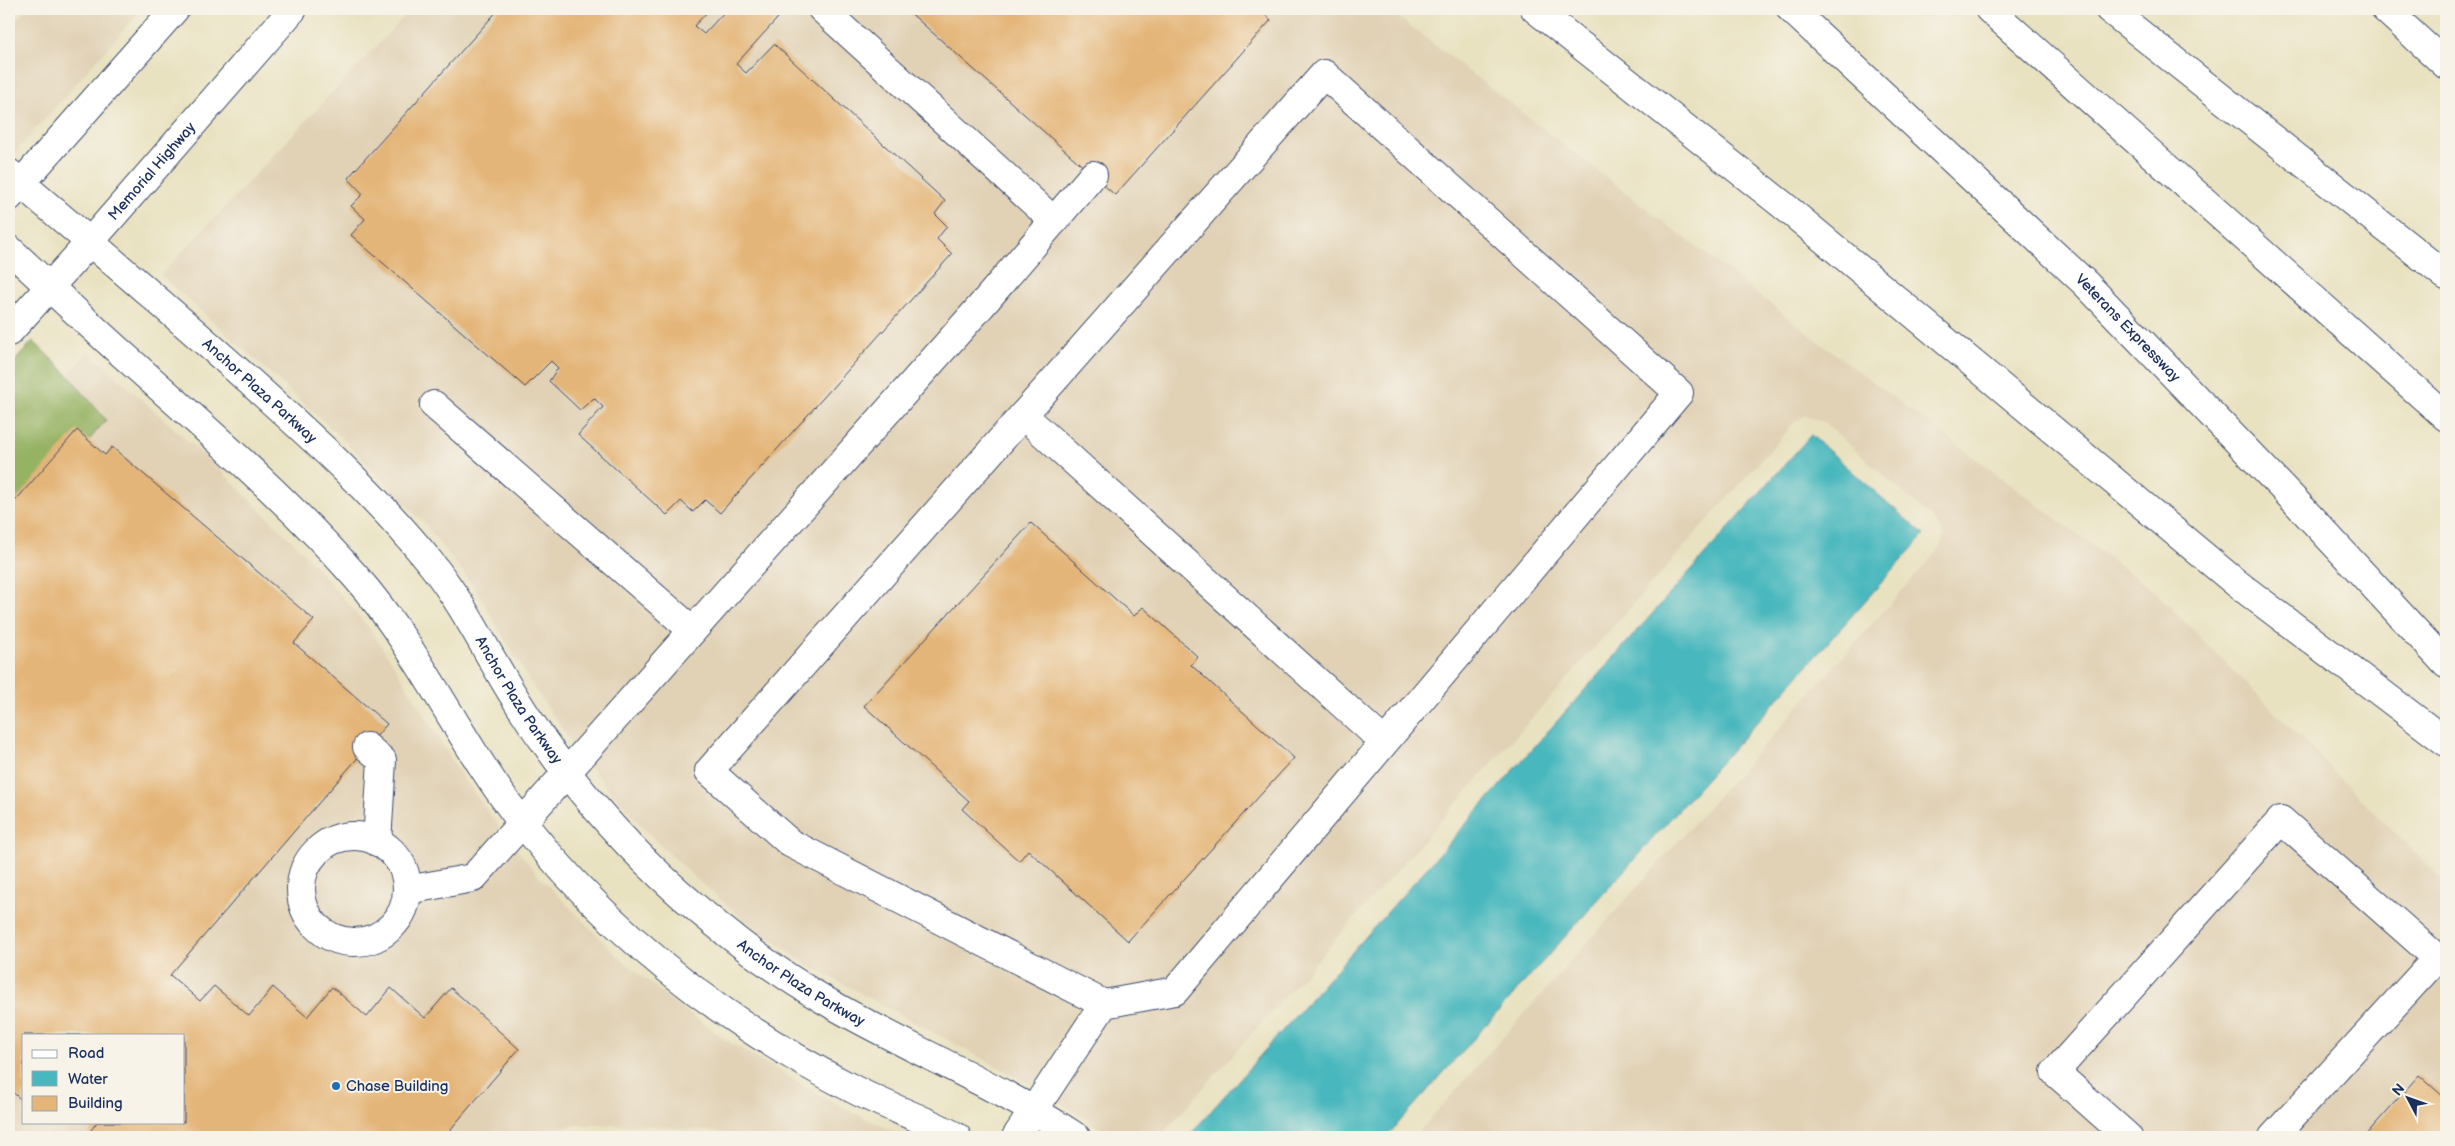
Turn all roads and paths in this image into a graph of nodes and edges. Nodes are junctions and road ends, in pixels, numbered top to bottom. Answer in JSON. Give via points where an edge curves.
{"nodes":[{"id":1,"x":175,"y":9,"type":"edge"},
{"id":2,"x":293,"y":9,"type":"edge"},
{"id":3,"x":822,"y":9,"type":"edge"},
{"id":4,"x":1535,"y":9,"type":"edge"},
{"id":5,"x":1791,"y":9,"type":"edge"},
{"id":6,"x":1989,"y":9,"type":"edge"},
{"id":7,"x":2109,"y":9,"type":"edge"},
{"id":8,"x":2385,"y":9,"type":"edge"},
{"id":9,"x":2446,"y":65,"type":"edge"},
{"id":10,"x":1093,"y":174,"type":"dead end"},
{"id":11,"x":13,"y":185,"type":"edge"},
{"id":12,"x":1054,"y":221,"type":"junction"},
{"id":13,"x":90,"y":242,"type":"junction"},
{"id":14,"x":9,"y":248,"type":"edge"},
{"id":15,"x":2446,"y":276,"type":"edge"},
{"id":16,"x":50,"y":287,"type":"junction"},
{"id":17,"x":9,"y":332,"type":"edge"},
{"id":18,"x":434,"y":405,"type":"dead end"},
{"id":19,"x":1022,"y":415,"type":"junction"},
{"id":20,"x":2446,"y":417,"type":"edge"},
{"id":21,"x":692,"y":630,"type":"junction"},
{"id":22,"x":2446,"y":664,"type":"edge"},
{"id":23,"x":1384,"y":742,"type":"junction"},
{"id":24,"x":2446,"y":742,"type":"edge"},
{"id":25,"x":367,"y":747,"type":"dead end"},
{"id":26,"x":566,"y":771,"type":"junction"},
{"id":27,"x":522,"y":822,"type":"junction"},
{"id":28,"x":377,"y":842,"type":"junction"},
{"id":29,"x":407,"y":890,"type":"junction"},
{"id":30,"x":2442,"y":959,"type":"edge"},
{"id":31,"x":1104,"y":1004,"type":"junction"},
{"id":32,"x":1033,"y":1110,"type":"junction"},
{"id":33,"x":957,"y":1137,"type":"edge"},
{"id":34,"x":1016,"y":1137,"type":"edge"},
{"id":35,"x":1076,"y":1137,"type":"edge"},
{"id":36,"x":2128,"y":1137,"type":"edge"},
{"id":37,"x":2273,"y":1137,"type":"edge"}],
"edges":[{"from":1,"to":11,"type":"main road"},
{"from":2,"to":13,"type":"main road","name":"Memorial Highway"},
{"from":3,"to":12,"type":"main road"},
{"from":4,"to":24,"type":"main road","via":[[1784,206],[2235,582]]},
{"from":5,"to":22,"type":"main road","name":"Veterans Expressway","via":[[2086,284]]},
{"from":6,"to":20,"type":"main road"},
{"from":7,"to":15,"type":"main road"},
{"from":8,"to":9,"type":"main road"},
{"from":10,"to":12,"type":"main road"},
{"from":11,"to":13,"type":"main road","name":"Anchor Plaza Parkway"},
{"from":12,"to":21,"type":"main road"},
{"from":13,"to":16,"type":"main road","name":"Memorial Highway"},
{"from":13,"to":26,"type":"main road","name":"Anchor Plaza Parkway","via":[[326,451],[408,537],[455,597],[511,691]]},
{"from":14,"to":16,"type":"main road"},
{"from":16,"to":17,"type":"main road","name":"Memorial Highway"},
{"from":16,"to":27,"type":"main road","via":[[280,498],[356,578],[388,616],[476,759]]},
{"from":18,"to":21,"type":"main road"},
{"from":19,"to":23,"type":"main road"},
{"from":19,"to":23,"type":"main road","via":[[1324,74],[1679,392]]},
{"from":19,"to":31,"type":"main road","via":[[709,771],[790,843]]},
{"from":21,"to":26,"type":"main road"},
{"from":23,"to":31,"type":"main road","via":[[1175,991]]},
{"from":25,"to":28,"type":"main road","via":[[382,760]]},
{"from":26,"to":27,"type":"main road"},
{"from":26,"to":32,"type":"main road","name":"Anchor Plaza Parkway","via":[[651,867],[766,963],[828,1002]]},
{"from":27,"to":29,"type":"main road","via":[[473,878]]},
{"from":27,"to":33,"type":"main road","via":[[596,906],[636,944],[740,1024],[854,1090]]},
{"from":28,"to":29,"type":"main road","via":[[395,855],[403,868]]},
{"from":28,"to":29,"type":"main road","via":[[354,836],[338,838],[313,856],[305,869],[302,884],[302,901],[309,917],[322,932],[340,940],[358,942],[376,938],[396,922],[403,911]]},
{"from":30,"to":36,"type":"main road","via":[[2281,820],[2055,1072]]},
{"from":30,"to":37,"type":"main road"},
{"from":31,"to":32,"type":"main road"},
{"from":32,"to":34,"type":"main road"},
{"from":32,"to":35,"type":"main road","name":"Anchor Plaza Parkway"}]}
